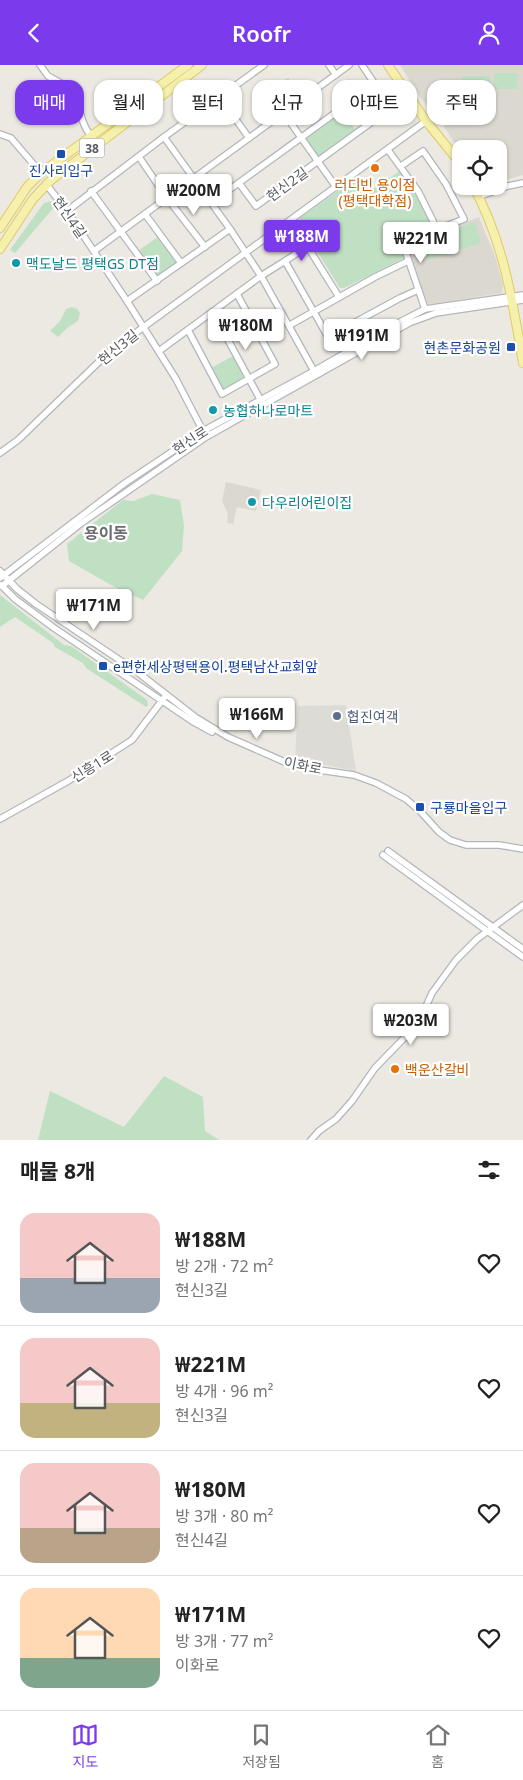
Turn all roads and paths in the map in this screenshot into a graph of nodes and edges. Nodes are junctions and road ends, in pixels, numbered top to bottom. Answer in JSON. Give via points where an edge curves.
{"nodes":[{"id":1,"x":40,"y":65,"type":"edge"},
{"id":2,"x":188,"y":65,"type":"edge"},
{"id":3,"x":202,"y":65,"type":"edge"},
{"id":4,"x":264,"y":65,"type":"edge"},
{"id":5,"x":329,"y":65,"type":"edge"},
{"id":6,"x":349,"y":65,"type":"edge"},
{"id":7,"x":362,"y":65,"type":"edge"},
{"id":8,"x":388,"y":65,"type":"edge"},
{"id":9,"x":336,"y":75,"type":"junction"},
{"id":10,"x":372,"y":80,"type":"edge"},
{"id":11,"x":242,"y":81,"type":"edge"},
{"id":12,"x":322,"y":85,"type":"edge"},
{"id":13,"x":332,"y":115,"type":"edge"},
{"id":14,"x":426,"y":121,"type":"junction"},
{"id":15,"x":181,"y":125,"type":"edge"},
{"id":16,"x":239,"y":125,"type":"edge"},
{"id":17,"x":266,"y":125,"type":"edge"},
{"id":18,"x":292,"y":125,"type":"edge"},
{"id":19,"x":368,"y":125,"type":"edge"},
{"id":20,"x":0,"y":134,"type":"edge"},
{"id":21,"x":91,"y":136,"type":"junction"},
{"id":22,"x":164,"y":137,"type":"junction"},
{"id":23,"x":301,"y":137,"type":"junction"},
{"id":24,"x":248,"y":138,"type":"junction"},
{"id":25,"x":388,"y":150,"type":"junction"},
{"id":26,"x":452,"y":153,"type":"edge"},
{"id":27,"x":139,"y":157,"type":"junction"},
{"id":28,"x":318,"y":161,"type":"junction"},
{"id":29,"x":401,"y":166,"type":"junction"},
{"id":30,"x":41,"y":173,"type":"junction"},
{"id":31,"x":194,"y":179,"type":"junction"},
{"id":32,"x":239,"y":183,"type":"junction"},
{"id":33,"x":523,"y":183,"type":"edge"},
{"id":34,"x":46,"y":184,"type":"junction"},
{"id":35,"x":336,"y":187,"type":"junction"},
{"id":36,"x":91,"y":191,"type":"junction"},
{"id":37,"x":478,"y":197,"type":"joint"},
{"id":38,"x":168,"y":198,"type":"junction"},
{"id":39,"x":211,"y":203,"type":"junction"},
{"id":40,"x":67,"y":211,"type":"junction"},
{"id":41,"x":145,"y":214,"type":"junction"},
{"id":42,"x":292,"y":220,"type":"junction"},
{"id":43,"x":0,"y":228,"type":"edge"},
{"id":44,"x":230,"y":229,"type":"junction"},
{"id":45,"x":437,"y":229,"type":"junction"},
{"id":46,"x":121,"y":232,"type":"junction"},
{"id":47,"x":308,"y":246,"type":"junction"},
{"id":48,"x":205,"y":247,"type":"junction"},
{"id":49,"x":0,"y":249,"type":"edge"},
{"id":50,"x":94,"y":251,"type":"junction"},
{"id":51,"x":246,"y":253,"type":"junction"},
{"id":52,"x":285,"y":261,"type":"junction"},
{"id":53,"x":408,"y":261,"type":"junction"},
{"id":54,"x":181,"y":263,"type":"junction"},
{"id":55,"x":261,"y":276,"type":"junction"},
{"id":56,"x":157,"y":281,"type":"junction"},
{"id":57,"x":418,"y":289,"type":"junction"},
{"id":58,"x":237,"y":294,"type":"junction"},
{"id":59,"x":523,"y":295,"type":"edge"},
{"id":60,"x":339,"y":297,"type":"junction"},
{"id":61,"x":512,"y":299,"type":"junction"},
{"id":62,"x":523,"y":300,"type":"edge"},
{"id":63,"x":127,"y":301,"type":"junction"},
{"id":64,"x":425,"y":309,"type":"junction"},
{"id":65,"x":213,"y":312,"type":"junction"},
{"id":66,"x":314,"y":312,"type":"junction"},
{"id":67,"x":290,"y":325,"type":"junction"},
{"id":68,"x":144,"y":327,"type":"junction"},
{"id":69,"x":188,"y":330,"type":"junction"},
{"id":70,"x":159,"y":351,"type":"junction"},
{"id":71,"x":523,"y":363,"type":"edge"},
{"id":72,"x":314,"y":371,"type":"junction"},
{"id":73,"x":250,"y":379,"type":"junction"},
{"id":74,"x":261,"y":401,"type":"junction"},
{"id":75,"x":204,"y":434,"type":"junction"},
{"id":76,"x":0,"y":453,"type":"edge"},
{"id":77,"x":3,"y":576,"type":"edge"},
{"id":78,"x":1,"y":585,"type":"edge"},
{"id":79,"x":167,"y":694,"type":"junction"},
{"id":80,"x":162,"y":700,"type":"junction"},
{"id":81,"x":1,"y":817,"type":"edge"},
{"id":82,"x":523,"y":850,"type":"edge"},
{"id":83,"x":385,"y":853,"type":"dead end"},
{"id":84,"x":523,"y":905,"type":"edge"},
{"id":85,"x":490,"y":929,"type":"junction"},
{"id":86,"x":523,"y":949,"type":"edge"},
{"id":87,"x":523,"y":957,"type":"edge"},
{"id":88,"x":311,"y":1140,"type":"edge"}],
"edges":[{"from":1,"to":21,"type":"street","via":[[48,76],[75,91],[81,118]]},
{"from":2,"to":21,"type":"main road","number":"38"},
{"from":3,"to":34,"type":"main road","number":"38"},
{"from":4,"to":11,"type":"street"},
{"from":5,"to":9,"type":"street"},
{"from":6,"to":9,"type":"street"},
{"from":7,"to":10,"type":"street","name":"현신2길"},
{"from":8,"to":14,"type":"main road"},
{"from":9,"to":12,"type":"street"},
{"from":13,"to":23,"type":"street"},
{"from":14,"to":25,"type":"street","name":"현신3길"},
{"from":14,"to":26,"type":"main road"},
{"from":15,"to":22,"type":"street"},
{"from":16,"to":24,"type":"street"},
{"from":17,"to":24,"type":"street"},
{"from":18,"to":23,"type":"street","name":"현신2길"},
{"from":19,"to":28,"type":"street","name":"현신2길"},
{"from":20,"to":30,"type":"street","via":[[11,138]]},
{"from":21,"to":30,"type":"main road","number":"38"},
{"from":22,"to":27,"type":"street"},
{"from":22,"to":31,"type":"street"},
{"from":23,"to":28,"type":"street","name":"현신2길"},
{"from":23,"to":32,"type":"street"},
{"from":24,"to":31,"type":"street"},
{"from":25,"to":29,"type":"street"},
{"from":25,"to":35,"type":"street","name":"현신3길"},
{"from":27,"to":36,"type":"street"},
{"from":27,"to":38,"type":"street"},
{"from":28,"to":32,"type":"street","name":"현신2길","via":[[256,206]]},
{"from":28,"to":35,"type":"street","name":"현신2길"},
{"from":29,"to":45,"type":"street"},
{"from":29,"to":45,"type":"street","via":[[424,151],[446,184],[464,219]]},
{"from":30,"to":43,"type":"main road","number":"38","via":[[27,187]]},
{"from":31,"to":38,"type":"street"},
{"from":31,"to":39,"type":"street"},
{"from":32,"to":39,"type":"street"},
{"from":33,"to":37,"type":"street"},
{"from":34,"to":40,"type":"street","name":"현신4길"},
{"from":34,"to":49,"type":"main road","number":"38"},
{"from":35,"to":42,"type":"street","name":"현신3길"},
{"from":36,"to":40,"type":"street"},
{"from":36,"to":46,"type":"street"},
{"from":37,"to":61,"type":"main road","via":[[502,257]]},
{"from":38,"to":41,"type":"street"},
{"from":38,"to":48,"type":"street"},
{"from":39,"to":44,"type":"street"},
{"from":40,"to":50,"type":"street","name":"현신4길"},
{"from":41,"to":46,"type":"street"},
{"from":41,"to":54,"type":"street"},
{"from":42,"to":47,"type":"street"},
{"from":42,"to":51,"type":"street","name":"현신3길"},
{"from":44,"to":48,"type":"street"},
{"from":44,"to":51,"type":"street"},
{"from":45,"to":53,"type":"street","via":[[405,242]]},
{"from":46,"to":50,"type":"street"},
{"from":46,"to":56,"type":"street"},
{"from":47,"to":52,"type":"street"},
{"from":47,"to":60,"type":"street"},
{"from":48,"to":54,"type":"street"},
{"from":50,"to":63,"type":"street","name":"현신4길"},
{"from":51,"to":55,"type":"street"},
{"from":51,"to":68,"type":"street","name":"현신3길"},
{"from":52,"to":55,"type":"street"},
{"from":52,"to":66,"type":"street"},
{"from":53,"to":57,"type":"street"},
{"from":53,"to":60,"type":"street"},
{"from":54,"to":56,"type":"street"},
{"from":55,"to":58,"type":"street"},
{"from":55,"to":67,"type":"street"},
{"from":56,"to":63,"type":"street"},
{"from":57,"to":64,"type":"street"},
{"from":57,"to":66,"type":"street","via":[[328,337]]},
{"from":58,"to":65,"type":"street"},
{"from":58,"to":73,"type":"street","via":[[275,364]]},
{"from":59,"to":61,"type":"street"},
{"from":60,"to":66,"type":"street"},
{"from":61,"to":62,"type":"street","name":"현신로"},
{"from":61,"to":64,"type":"street","name":"현신로"},
{"from":61,"to":71,"type":"main road"},
{"from":61,"to":75,"type":"street","name":"현신로","via":[[436,313],[409,323]]},
{"from":63,"to":68,"type":"street","name":"현신4길"},
{"from":64,"to":72,"type":"street","name":"현신로"},
{"from":65,"to":69,"type":"street"},
{"from":65,"to":73,"type":"street"},
{"from":66,"to":67,"type":"street"},
{"from":67,"to":72,"type":"street"},
{"from":68,"to":70,"type":"street","name":"현신4길"},
{"from":68,"to":76,"type":"street","name":"현신3길","via":[[108,353],[18,440]]},
{"from":69,"to":70,"type":"street"},
{"from":69,"to":73,"type":"street","via":[[222,394]]},
{"from":70,"to":75,"type":"street","name":"현신4길"},
{"from":72,"to":74,"type":"street","name":"현신로"},
{"from":73,"to":74,"type":"street"},
{"from":74,"to":75,"type":"street","name":"현신로"},
{"from":75,"to":77,"type":"street","name":"현신로","via":[[125,483]]},
{"from":77,"to":78,"type":"street","name":"현신로"},
{"from":77,"to":79,"type":"street","name":"이화로","via":[[43,609]]},
{"from":78,"to":80,"type":"street","name":"이화로","via":[[54,628]]},
{"from":79,"to":80,"type":"street","name":"신흥1로"},
{"from":79,"to":82,"type":"street","name":"이화로","via":[[210,728],[277,760],[354,775],[376,783],[406,799],[450,840],[466,845],[499,845]]},
{"from":80,"to":81,"type":"street","name":"신흥1로","via":[[132,740],[68,781]]},
{"from":80,"to":82,"type":"street","name":"이화로","via":[[206,730],[282,764],[346,775],[376,786],[409,805],[452,843],[470,848]]},
{"from":83,"to":85,"type":"street"},
{"from":84,"to":85,"type":"street"},
{"from":85,"to":86,"type":"street"},
{"from":85,"to":87,"type":"street"},
{"from":85,"to":88,"type":"street","via":[[456,960],[409,1033],[375,1068],[352,1101]]}]}
